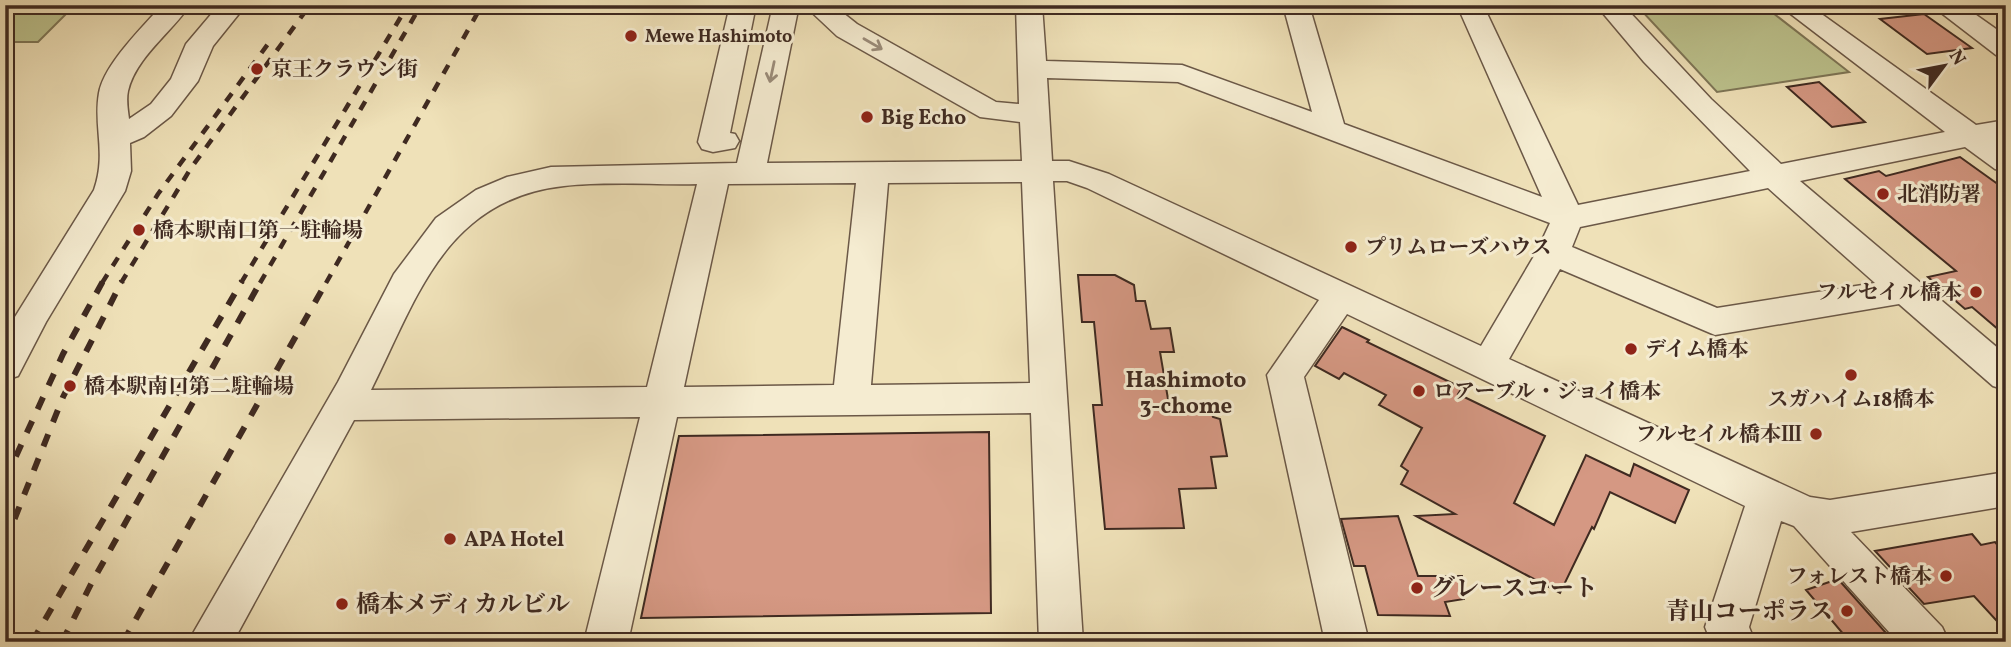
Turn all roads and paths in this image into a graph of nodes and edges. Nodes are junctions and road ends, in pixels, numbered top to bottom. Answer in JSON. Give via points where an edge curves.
{"nodes":[{"id":1,"x":154,"y":5,"type":"edge"},
{"id":2,"x":177,"y":5,"type":"edge"},
{"id":3,"x":206,"y":5,"type":"edge"},
{"id":4,"x":233,"y":5,"type":"edge"},
{"id":5,"x":743,"y":5,"type":"edge"},
{"id":6,"x":786,"y":5,"type":"edge"},
{"id":7,"x":817,"y":5,"type":"edge"},
{"id":8,"x":1029,"y":5,"type":"edge"},
{"id":9,"x":1296,"y":5,"type":"edge"},
{"id":10,"x":1471,"y":5,"type":"edge"},
{"id":11,"x":1609,"y":5,"type":"edge"},
{"id":12,"x":1792,"y":5,"type":"edge"},
{"id":13,"x":1944,"y":5,"type":"edge"},
{"id":14,"x":2006,"y":49,"type":"edge"},
{"id":15,"x":150,"y":62,"type":"junction"},
{"id":16,"x":191,"y":64,"type":"junction"},
{"id":17,"x":1033,"y":69,"type":"junction"},
{"id":18,"x":161,"y":110,"type":"junction"},
{"id":19,"x":1035,"y":114,"type":"junction"},
{"id":20,"x":2006,"y":128,"type":"edge"},
{"id":21,"x":1331,"y":130,"type":"junction"},
{"id":22,"x":1970,"y":136,"type":"junction"},
{"id":23,"x":116,"y":138,"type":"junction"},
{"id":24,"x":719,"y":157,"type":"junction"},
{"id":25,"x":2006,"y":162,"type":"edge"},
{"id":26,"x":1038,"y":170,"type":"junction"},
{"id":27,"x":873,"y":172,"type":"junction"},
{"id":28,"x":750,"y":173,"type":"junction"},
{"id":29,"x":1774,"y":174,"type":"junction"},
{"id":30,"x":1568,"y":218,"type":"junction"},
{"id":31,"x":1553,"y":253,"type":"junction"},
{"id":32,"x":1907,"y":290,"type":"junction"},
{"id":33,"x":1339,"y":297,"type":"junction"},
{"id":34,"x":1488,"y":365,"type":"junction"},
{"id":35,"x":5,"y":366,"type":"edge"},
{"id":36,"x":2006,"y":376,"type":"edge"},
{"id":37,"x":1050,"y":398,"type":"junction"},
{"id":38,"x":851,"y":400,"type":"junction"},
{"id":39,"x":662,"y":402,"type":"junction"},
{"id":40,"x":343,"y":405,"type":"junction"},
{"id":41,"x":2006,"y":489,"type":"edge"},
{"id":42,"x":1768,"y":498,"type":"junction"},
{"id":43,"x":1808,"y":514,"type":"junction"},
{"id":44,"x":210,"y":642,"type":"edge"},
{"id":45,"x":606,"y":642,"type":"edge"},
{"id":46,"x":1061,"y":642,"type":"edge"},
{"id":47,"x":1347,"y":642,"type":"edge"},
{"id":48,"x":1733,"y":642,"type":"edge"},
{"id":49,"x":1927,"y":642,"type":"edge"}],
"edges":[{"from":1,"to":23,"type":"street","via":[[114,48],[93,82],[92,101],[99,121]]},
{"from":2,"to":15,"type":"street"},
{"from":3,"to":15,"type":"street"},
{"from":4,"to":16,"type":"street","via":[[200,44]]},
{"from":5,"to":24,"type":"street","via":[[713,142]]},
{"from":6,"to":28,"type":"street","one_way":true},
{"from":7,"to":19,"type":"street","one_way":true,"via":[[847,30],[990,111]]},
{"from":8,"to":17,"type":"street"},
{"from":9,"to":21,"type":"street"},
{"from":10,"to":30,"type":"street"},
{"from":11,"to":29,"type":"street","via":[[1676,80]]},
{"from":12,"to":22,"type":"street"},
{"from":13,"to":14,"type":"street"},
{"from":15,"to":16,"type":"street"},
{"from":15,"to":18,"type":"street","via":[[130,65],[136,81],[157,96]]},
{"from":15,"to":23,"type":"street","via":[[113,93]]},
{"from":16,"to":18,"type":"street"},
{"from":17,"to":19,"type":"street"},
{"from":17,"to":21,"type":"street","via":[[1182,74]]},
{"from":18,"to":23,"type":"street"},
{"from":19,"to":26,"type":"street"},
{"from":20,"to":22,"type":"street"},
{"from":21,"to":30,"type":"street"},
{"from":22,"to":25,"type":"street"},
{"from":22,"to":29,"type":"street"},
{"from":23,"to":35,"type":"street","via":[[116,171],[109,191]]},
{"from":24,"to":28,"type":"street"},
{"from":24,"to":39,"type":"street"},
{"from":24,"to":40,"type":"street","via":[[526,182],[461,214],[436,240],[412,277]]},
{"from":26,"to":27,"type":"street"},
{"from":26,"to":33,"type":"street","via":[[1069,170],[1098,181]]},
{"from":26,"to":37,"type":"street"},
{"from":27,"to":28,"type":"street"},
{"from":27,"to":38,"type":"street"},
{"from":29,"to":30,"type":"street"},
{"from":29,"to":32,"type":"street"},
{"from":30,"to":31,"type":"street"},
{"from":31,"to":32,"type":"street","via":[[1716,322]]},
{"from":31,"to":34,"type":"street"},
{"from":32,"to":36,"type":"street"},
{"from":33,"to":34,"type":"street"},
{"from":33,"to":47,"type":"street","via":[[1285,375]]},
{"from":34,"to":42,"type":"street"},
{"from":37,"to":38,"type":"street"},
{"from":37,"to":46,"type":"street"},
{"from":38,"to":39,"type":"street"},
{"from":39,"to":40,"type":"street"},
{"from":39,"to":45,"type":"street"},
{"from":40,"to":44,"type":"street"},
{"from":41,"to":43,"type":"street","via":[[1830,518]]},
{"from":42,"to":43,"type":"street"},
{"from":42,"to":48,"type":"street","via":[[1727,627]]},
{"from":43,"to":49,"type":"street"}]}
